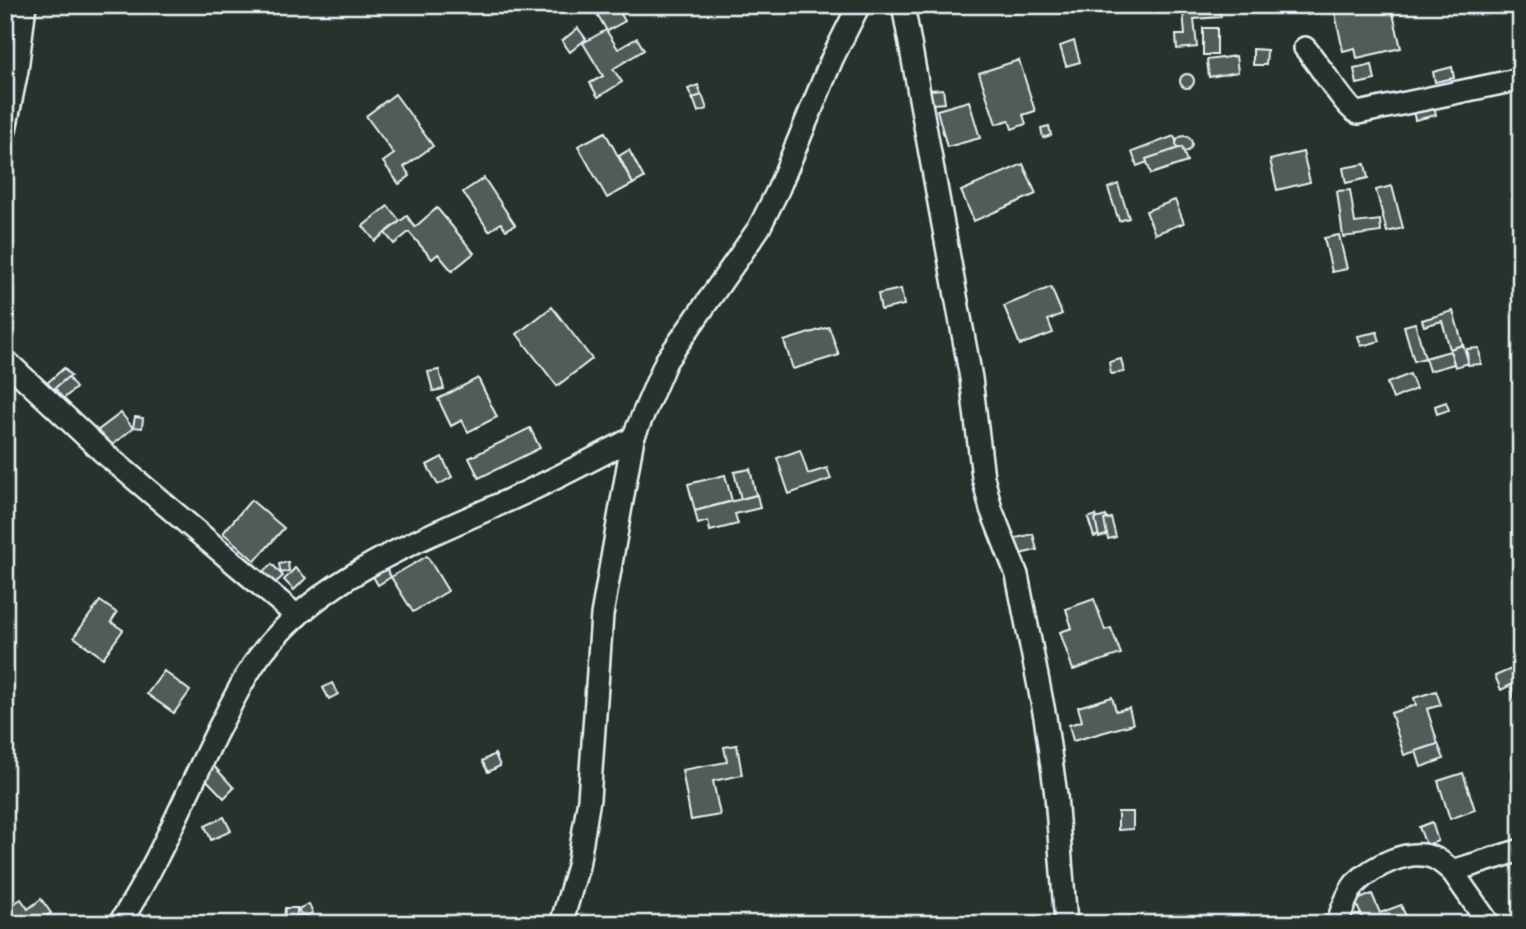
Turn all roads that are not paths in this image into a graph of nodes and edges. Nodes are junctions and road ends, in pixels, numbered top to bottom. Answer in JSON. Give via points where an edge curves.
{"nodes":[{"id":1,"x":24,"y":5,"type":"edge"},
{"id":2,"x":859,"y":5,"type":"edge"},
{"id":3,"x":903,"y":5,"type":"edge"},
{"id":4,"x":1305,"y":48,"type":"dead end"},
{"id":5,"x":1521,"y":79,"type":"edge"},
{"id":6,"x":5,"y":130,"type":"edge"},
{"id":7,"x":5,"y":360,"type":"edge"},
{"id":8,"x":634,"y":438,"type":"junction"},
{"id":9,"x":297,"y":616,"type":"junction"},
{"id":10,"x":1521,"y":850,"type":"edge"},
{"id":11,"x":1452,"y":871,"type":"junction"},
{"id":12,"x":119,"y":924,"type":"edge"},
{"id":13,"x":561,"y":924,"type":"edge"},
{"id":14,"x":1066,"y":924,"type":"edge"},
{"id":15,"x":1337,"y":924,"type":"edge"},
{"id":16,"x":1489,"y":924,"type":"edge"}],
"edges":[{"from":1,"to":6,"type":"street"},
{"from":2,"to":8,"type":"street","via":[[774,200],[666,361]]},
{"from":3,"to":14,"type":"street","via":[[971,378],[983,477],[1017,575],[1040,691],[1056,795]]},
{"from":4,"to":5,"type":"street","via":[[1346,106],[1358,113]]},
{"from":7,"to":9,"type":"street","via":[[104,453]]},
{"from":8,"to":9,"type":"street","via":[[560,477],[402,546],[349,576]]},
{"from":8,"to":13,"type":"street","via":[[602,615],[589,799],[578,866]]},
{"from":9,"to":12,"type":"street","via":[[269,644],[245,679],[160,855]]},
{"from":10,"to":11,"type":"street"},
{"from":11,"to":15,"type":"street","via":[[1421,854],[1372,871],[1354,886]]},
{"from":11,"to":16,"type":"street"}]}
